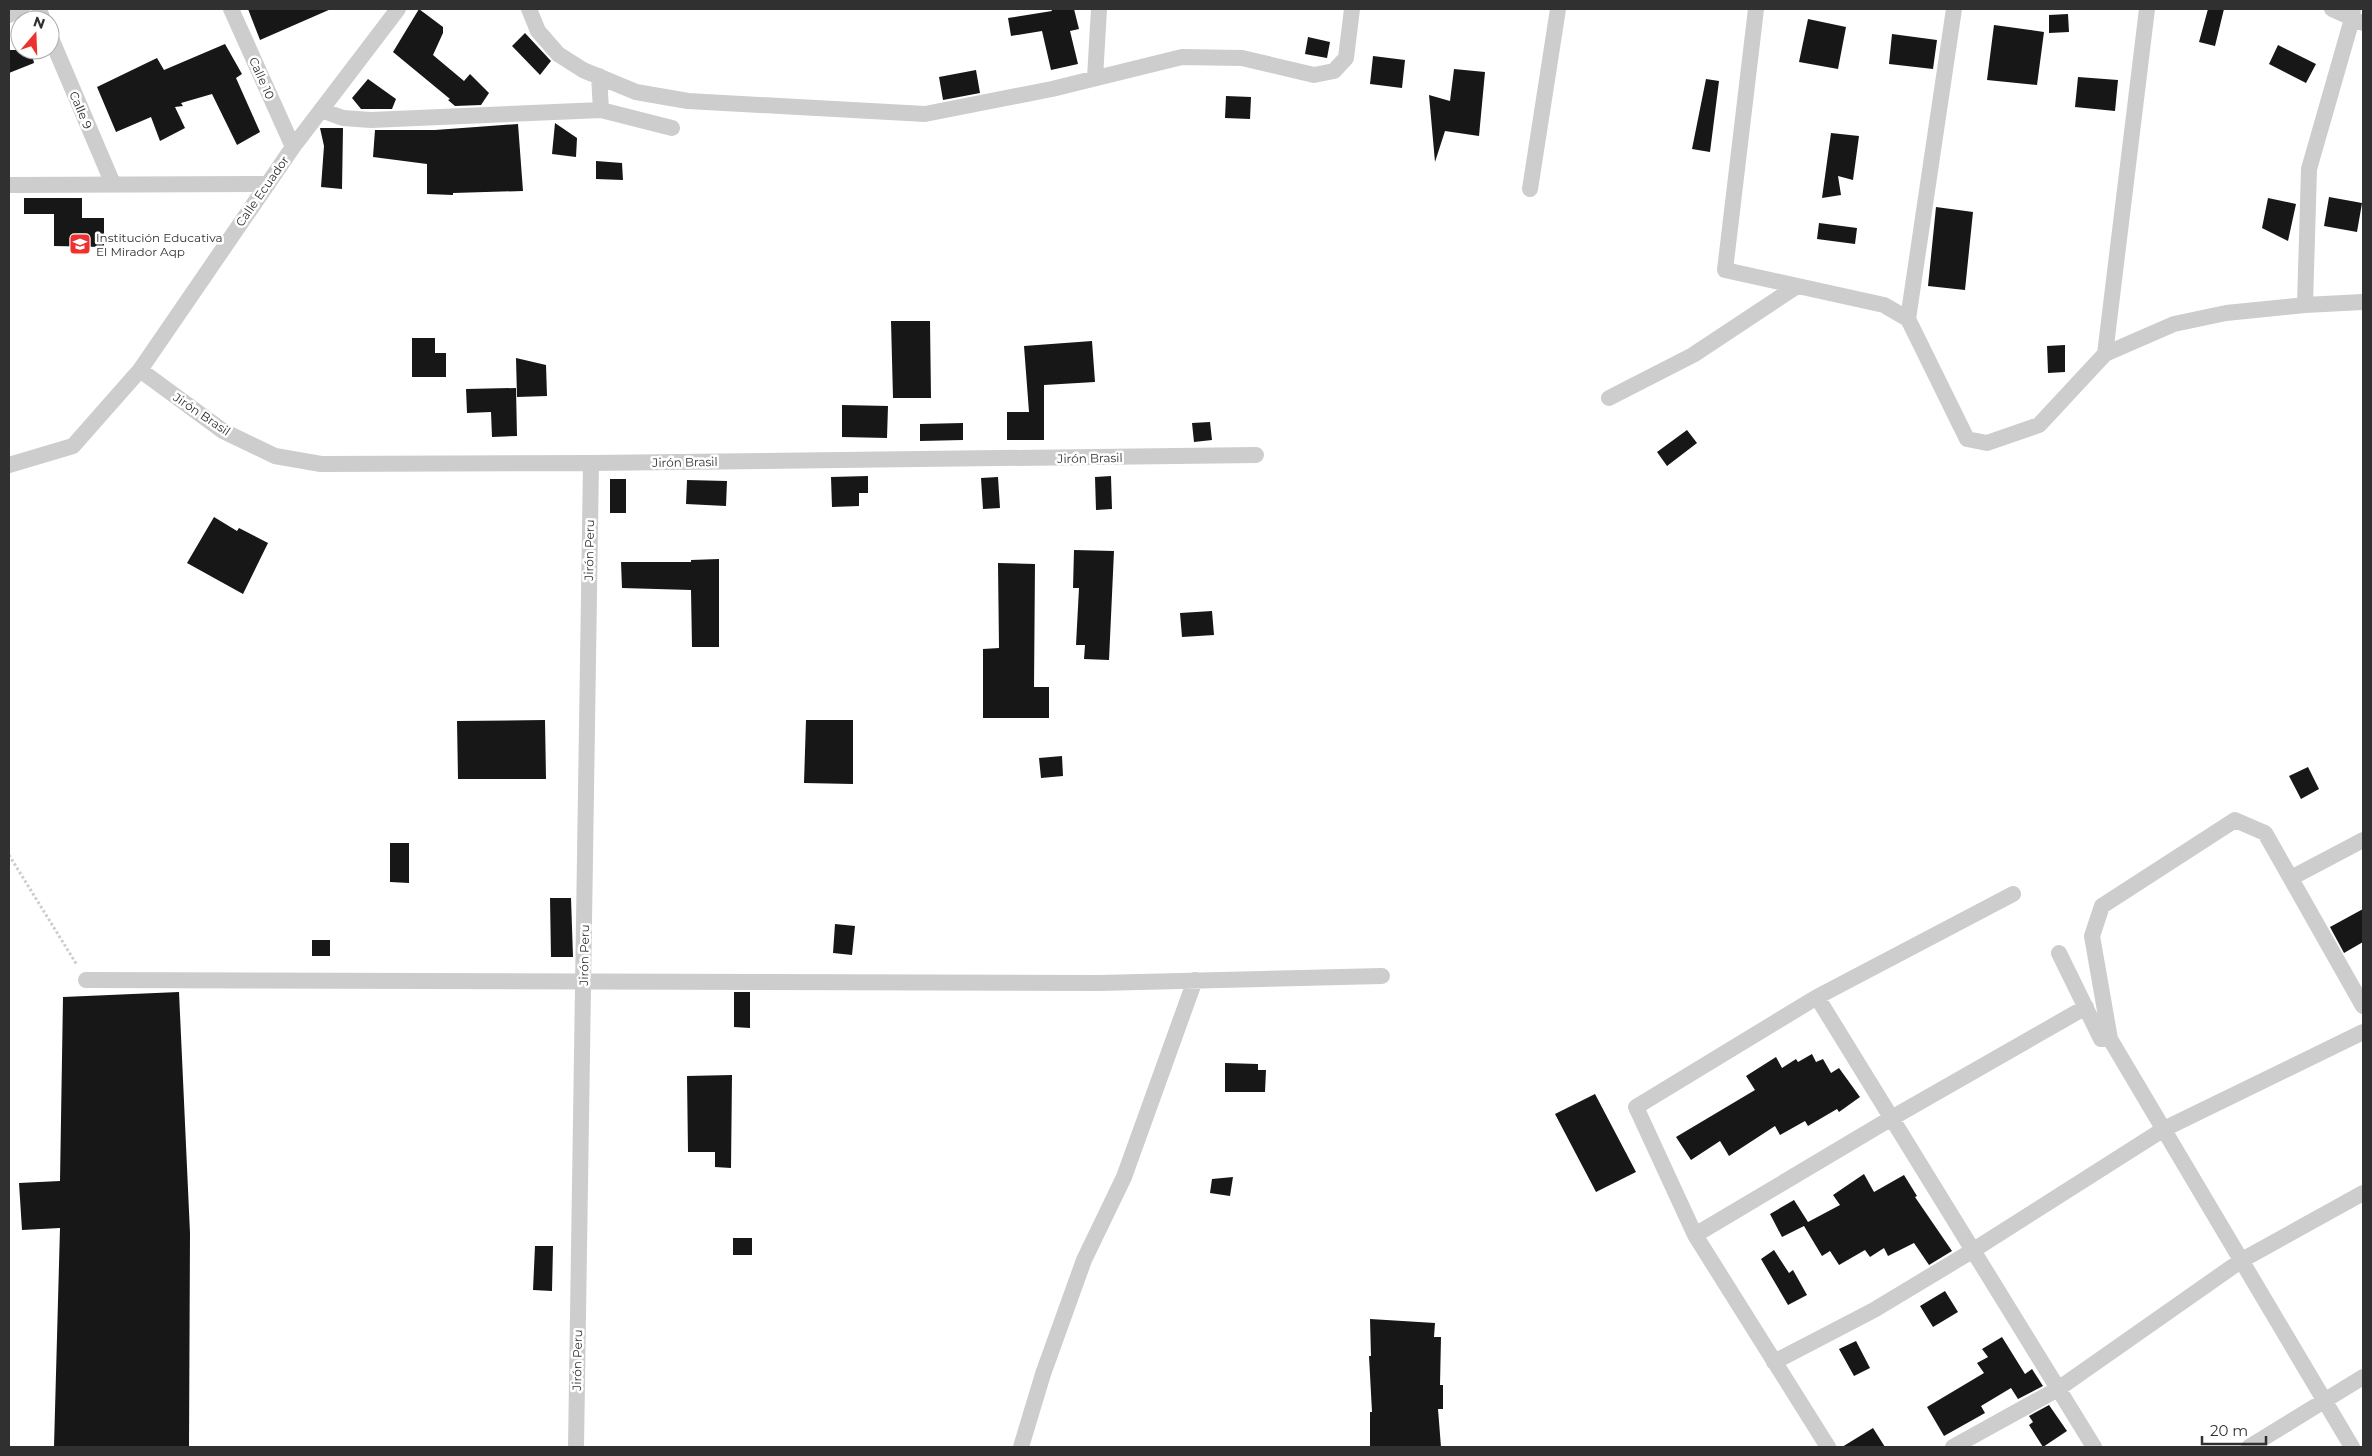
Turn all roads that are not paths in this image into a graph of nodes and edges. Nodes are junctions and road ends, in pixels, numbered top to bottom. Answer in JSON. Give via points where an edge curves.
{"nodes":[{"id":1,"x":22,"y":9,"type":"edge"},
{"id":2,"x":231,"y":9,"type":"edge"},
{"id":3,"x":398,"y":9,"type":"edge"},
{"id":4,"x":529,"y":9,"type":"edge"},
{"id":5,"x":1099,"y":9,"type":"edge"},
{"id":6,"x":1352,"y":9,"type":"edge"},
{"id":7,"x":1558,"y":9,"type":"edge"},
{"id":8,"x":1756,"y":9,"type":"edge"},
{"id":9,"x":1954,"y":9,"type":"edge"},
{"id":10,"x":2147,"y":9,"type":"edge"},
{"id":11,"x":2332,"y":9,"type":"edge"},
{"id":12,"x":9,"y":15,"type":"edge"},
{"id":13,"x":2356,"y":17,"type":"edge"},
{"id":14,"x":60,"y":59,"type":"edge"},
{"id":15,"x":599,"y":76,"type":"junction"},
{"id":16,"x":1095,"y":78,"type":"junction"},
{"id":17,"x":321,"y":110,"type":"junction"},
{"id":18,"x":601,"y":110,"type":"junction"},
{"id":19,"x":672,"y":128,"type":"dead end"},
{"id":20,"x":293,"y":147,"type":"junction"},
{"id":21,"x":113,"y":184,"type":"junction"},
{"id":22,"x":268,"y":184,"type":"junction"},
{"id":23,"x":9,"y":185,"type":"edge"},
{"id":24,"x":1530,"y":189,"type":"dead end"},
{"id":25,"x":1797,"y":286,"type":"junction"},
{"id":26,"x":2363,"y":302,"type":"edge"},
{"id":27,"x":2305,"y":305,"type":"junction"},
{"id":28,"x":1908,"y":319,"type":"junction"},
{"id":29,"x":2105,"y":354,"type":"junction"},
{"id":30,"x":140,"y":370,"type":"junction"},
{"id":31,"x":1609,"y":398,"type":"dead end"},
{"id":32,"x":1256,"y":456,"type":"dead end"},
{"id":33,"x":591,"y":464,"type":"junction"},
{"id":34,"x":9,"y":465,"type":"edge"},
{"id":35,"x":2363,"y":840,"type":"edge"},
{"id":36,"x":2291,"y":878,"type":"junction"},
{"id":37,"x":2013,"y":894,"type":"dead end"},
{"id":38,"x":2059,"y":954,"type":"dead end"},
{"id":39,"x":1382,"y":976,"type":"dead end"},
{"id":40,"x":86,"y":980,"type":"road end"},
{"id":41,"x":1195,"y":980,"type":"junction"},
{"id":42,"x":583,"y":981,"type":"junction"},
{"id":43,"x":1817,"y":998,"type":"junction"},
{"id":44,"x":2363,"y":1006,"type":"edge"},
{"id":45,"x":2086,"y":1007,"type":"junction"},
{"id":46,"x":2363,"y":1032,"type":"edge"},
{"id":47,"x":2110,"y":1039,"type":"junction"},
{"id":48,"x":1890,"y":1118,"type":"junction"},
{"id":49,"x":2164,"y":1129,"type":"junction"},
{"id":50,"x":2363,"y":1193,"type":"edge"},
{"id":51,"x":1695,"y":1235,"type":"junction"},
{"id":52,"x":1972,"y":1251,"type":"junction"},
{"id":53,"x":2242,"y":1260,"type":"junction"},
{"id":54,"x":1774,"y":1362,"type":"junction"},
{"id":55,"x":2363,"y":1377,"type":"edge"},
{"id":56,"x":2058,"y":1389,"type":"junction"},
{"id":57,"x":2324,"y":1400,"type":"junction"},
{"id":58,"x":576,"y":1447,"type":"edge"},
{"id":59,"x":1021,"y":1447,"type":"edge"},
{"id":60,"x":1828,"y":1447,"type":"edge"},
{"id":61,"x":1953,"y":1447,"type":"edge"},
{"id":62,"x":2094,"y":1447,"type":"edge"},
{"id":63,"x":2249,"y":1447,"type":"edge"},
{"id":64,"x":2352,"y":1447,"type":"edge"}],
"edges":[{"from":1,"to":12,"type":"street"},
{"from":2,"to":20,"type":"street","name":"Calle 10"},
{"from":3,"to":17,"type":"street","name":"Calle Ecuador"},
{"from":4,"to":15,"type":"street","via":[[538,31],[558,54]]},
{"from":5,"to":16,"type":"street"},
{"from":6,"to":16,"type":"street","via":[[1346,58],[1334,71],[1314,75],[1242,58],[1182,58]]},
{"from":7,"to":24,"type":"street"},
{"from":8,"to":25,"type":"street","via":[[1725,270]]},
{"from":9,"to":28,"type":"street"},
{"from":10,"to":29,"type":"street"},
{"from":11,"to":13,"type":"street"},
{"from":13,"to":27,"type":"street","via":[[2309,169]]},
{"from":14,"to":21,"type":"street","name":"Calle 9"},
{"from":15,"to":16,"type":"street","via":[[636,92],[688,100],[925,114]]},
{"from":15,"to":18,"type":"street"},
{"from":17,"to":18,"type":"street","via":[[343,118],[371,120]]},
{"from":17,"to":20,"type":"street","name":"Calle Ecuador"},
{"from":18,"to":19,"type":"street"},
{"from":20,"to":22,"type":"street","name":"Calle Ecuador"},
{"from":21,"to":22,"type":"street"},
{"from":21,"to":23,"type":"street"},
{"from":22,"to":30,"type":"street","name":"Calle Ecuador"},
{"from":25,"to":28,"type":"street","via":[[1884,305]]},
{"from":25,"to":31,"type":"street","via":[[1693,355]]},
{"from":26,"to":27,"type":"street"},
{"from":27,"to":29,"type":"street","via":[[2226,312],[2174,324]]},
{"from":28,"to":29,"type":"street","via":[[1967,438],[1987,443],[2039,425]]},
{"from":30,"to":33,"type":"street","name":"Jirón Brasil","via":[[223,431],[275,456],[321,464]]},
{"from":30,"to":34,"type":"street","name":"Calle Ecuador","via":[[73,446]]},
{"from":32,"to":33,"type":"street","name":"Jirón Brasil"},
{"from":33,"to":42,"type":"street","name":"Jirón Peru"},
{"from":35,"to":36,"type":"street"},
{"from":36,"to":44,"type":"street"},
{"from":36,"to":47,"type":"street","via":[[2265,832],[2235,820],[2102,906],[2092,936]]},
{"from":37,"to":43,"type":"street"},
{"from":38,"to":45,"type":"street"},
{"from":39,"to":41,"type":"street"},
{"from":40,"to":42,"type":"street"},
{"from":41,"to":42,"type":"street","via":[[1100,983]]},
{"from":41,"to":59,"type":"street","via":[[1124,1177],[1084,1260]]},
{"from":42,"to":58,"type":"street","name":"Jirón Peru"},
{"from":43,"to":48,"type":"street"},
{"from":43,"to":51,"type":"street","via":[[1636,1107]]},
{"from":45,"to":47,"type":"street","via":[[2100,1039]]},
{"from":45,"to":48,"type":"street"},
{"from":46,"to":49,"type":"street"},
{"from":47,"to":49,"type":"street"},
{"from":48,"to":51,"type":"street"},
{"from":48,"to":52,"type":"street"},
{"from":49,"to":52,"type":"street"},
{"from":49,"to":53,"type":"street"},
{"from":50,"to":53,"type":"street"},
{"from":51,"to":54,"type":"street"},
{"from":52,"to":54,"type":"street","via":[[1874,1310]]},
{"from":52,"to":56,"type":"street"},
{"from":53,"to":56,"type":"street"},
{"from":53,"to":57,"type":"street"},
{"from":54,"to":60,"type":"street"},
{"from":55,"to":57,"type":"street"},
{"from":56,"to":61,"type":"street"},
{"from":56,"to":62,"type":"street"},
{"from":57,"to":63,"type":"street"},
{"from":57,"to":64,"type":"street"}]}
